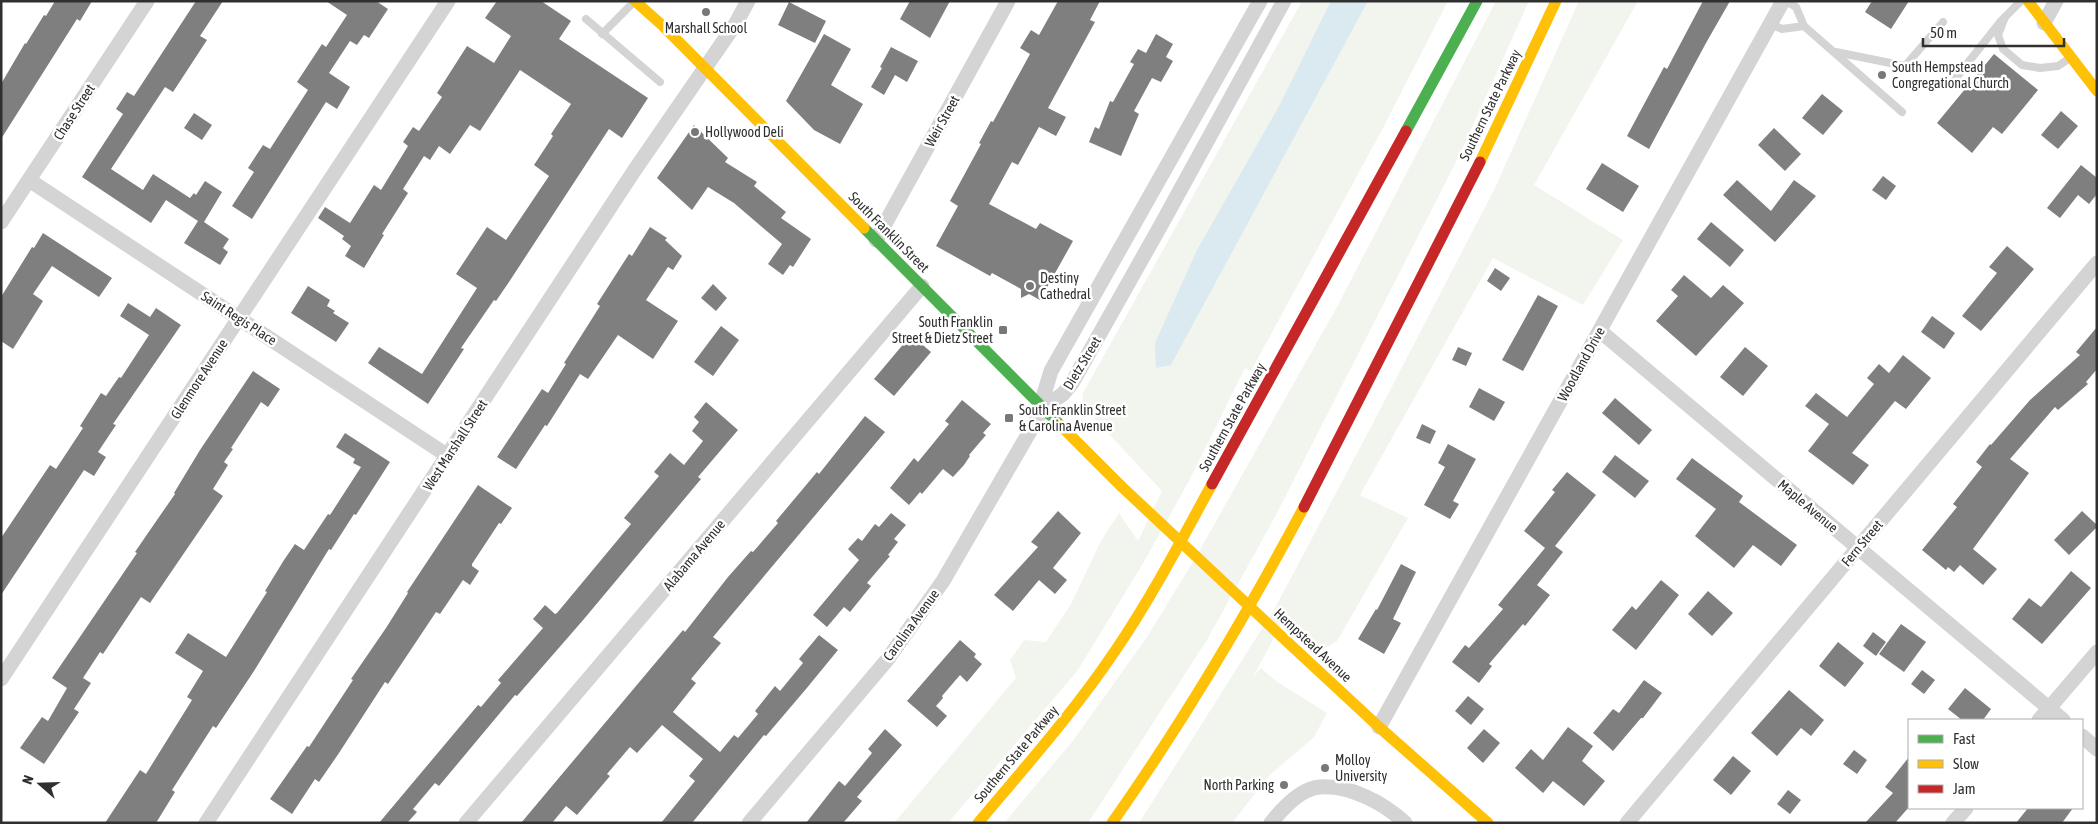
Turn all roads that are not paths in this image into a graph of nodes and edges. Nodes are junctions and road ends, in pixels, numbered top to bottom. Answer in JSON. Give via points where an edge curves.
{"nodes":[{"id":1,"x":147,"y":1,"type":"edge"},
{"id":2,"x":448,"y":1,"type":"edge"},
{"id":3,"x":635,"y":1,"type":"edge"},
{"id":4,"x":748,"y":1,"type":"edge"},
{"id":5,"x":1008,"y":1,"type":"edge"},
{"id":6,"x":1260,"y":1,"type":"edge"},
{"id":7,"x":1284,"y":1,"type":"edge"},
{"id":8,"x":1477,"y":1,"type":"edge"},
{"id":9,"x":1556,"y":1,"type":"edge"},
{"id":10,"x":1785,"y":1,"type":"edge"},
{"id":11,"x":2020,"y":1,"type":"edge"},
{"id":12,"x":2028,"y":1,"type":"edge"},
{"id":13,"x":2056,"y":1,"type":"edge"},
{"id":14,"x":2005,"y":17,"type":"junction"},
{"id":15,"x":586,"y":19,"type":"dead end"},
{"id":16,"x":1943,"y":22,"type":"dead end"},
{"id":17,"x":2044,"y":23,"type":"junction"},
{"id":18,"x":1771,"y":24,"type":"junction"},
{"id":19,"x":1804,"y":26,"type":"junction"},
{"id":20,"x":602,"y":34,"type":"junction"},
{"id":21,"x":1834,"y":52,"type":"junction"},
{"id":22,"x":2071,"y":57,"type":"junction"},
{"id":23,"x":704,"y":68,"type":"junction"},
{"id":24,"x":1955,"y":79,"type":"dead end"},
{"id":25,"x":660,"y":82,"type":"dead end"},
{"id":26,"x":2097,"y":91,"type":"edge"},
{"id":27,"x":1902,"y":112,"type":"dead end"},
{"id":28,"x":29,"y":180,"type":"junction"},
{"id":29,"x":1141,"y":212,"type":"junction"},
{"id":30,"x":1,"y":222,"type":"edge"},
{"id":31,"x":1162,"y":224,"type":"junction"},
{"id":32,"x":876,"y":240,"type":"junction"},
{"id":33,"x":2097,"y":263,"type":"edge"},
{"id":34,"x":922,"y":286,"type":"junction"},
{"id":35,"x":239,"y":318,"type":"junction"},
{"id":36,"x":1600,"y":331,"type":"junction"},
{"id":37,"x":1044,"y":407,"type":"junction"},
{"id":38,"x":448,"y":456,"type":"junction"},
{"id":39,"x":1121,"y":486,"type":"joint"},
{"id":40,"x":1858,"y":548,"type":"junction"},
{"id":41,"x":2097,"y":652,"type":"edge"},
{"id":42,"x":1,"y":679,"type":"edge"},
{"id":43,"x":2044,"y":714,"type":"edge"},
{"id":44,"x":2060,"y":719,"type":"edge"},
{"id":45,"x":1379,"y":727,"type":"junction"},
{"id":46,"x":2083,"y":737,"type":"edge"},
{"id":47,"x":2097,"y":749,"type":"edge"},
{"id":48,"x":1965,"y":809,"type":"edge"},
{"id":49,"x":206,"y":823,"type":"edge"},
{"id":50,"x":466,"y":823,"type":"edge"},
{"id":51,"x":749,"y":823,"type":"edge"},
{"id":52,"x":978,"y":823,"type":"edge"},
{"id":53,"x":1112,"y":823,"type":"edge"},
{"id":54,"x":1271,"y":823,"type":"edge"},
{"id":55,"x":1405,"y":823,"type":"edge"},
{"id":56,"x":1488,"y":823,"type":"edge"},
{"id":57,"x":1627,"y":823,"type":"edge"},
{"id":58,"x":1953,"y":823,"type":"edge"}],
"edges":[{"from":1,"to":28,"type":"street","name":"Chase Street"},
{"from":2,"to":35,"type":"street","name":"Glenmore Avenue"},
{"from":3,"to":20,"type":"lane"},
{"from":3,"to":23,"type":"main road","name":"South Franklin Street"},
{"from":4,"to":23,"type":"street","name":"West Marshall Street"},
{"from":5,"to":32,"type":"street","name":"Weir Street"},
{"from":6,"to":29,"type":"street","name":"Dietz Street"},
{"from":7,"to":31,"type":"street","name":"Dietz Street"},
{"from":8,"to":52,"type":"main road","name":"Southern State Parkway","via":[[1138,616],[1073,709]]},
{"from":9,"to":53,"type":"main road","name":"Southern State Parkway","via":[[1460,203],[1306,502],[1200,691]]},
{"from":10,"to":18,"type":"street","name":"Woodland Drive"},
{"from":10,"to":19,"type":"lane","via":[[1796,7]]},
{"from":11,"to":14,"type":"lane"},
{"from":12,"to":17,"type":"main road"},
{"from":13,"to":17,"type":"street"},
{"from":14,"to":22,"type":"lane","via":[[1998,35],[2004,49],[2022,65],[2058,66]]},
{"from":14,"to":24,"type":"lane"},
{"from":15,"to":20,"type":"lane"},
{"from":16,"to":21,"type":"lane","via":[[1905,66]]},
{"from":17,"to":22,"type":"main road"},
{"from":18,"to":19,"type":"lane","via":[[1782,29]]},
{"from":18,"to":36,"type":"street","name":"Woodland Drive"},
{"from":19,"to":21,"type":"lane"},
{"from":20,"to":25,"type":"lane"},
{"from":21,"to":27,"type":"lane"},
{"from":22,"to":26,"type":"main road"},
{"from":23,"to":32,"type":"main road","name":"South Franklin Street"},
{"from":23,"to":38,"type":"street","name":"West Marshall Street"},
{"from":28,"to":30,"type":"street","name":"Chase Street"},
{"from":28,"to":35,"type":"street","name":"Saint Regis Place"},
{"from":29,"to":31,"type":"street"},
{"from":29,"to":37,"type":"street","name":"Dietz Street","via":[[1051,371]]},
{"from":31,"to":37,"type":"street","name":"Dietz Street","via":[[1072,382],[1063,394]]},
{"from":32,"to":34,"type":"main road","name":"South Franklin Street"},
{"from":33,"to":40,"type":"street","name":"Fern Street"},
{"from":34,"to":37,"type":"main road","name":"South Franklin Street"},
{"from":34,"to":50,"type":"street","name":"Alabama Avenue"},
{"from":35,"to":38,"type":"street","name":"Saint Regis Place"},
{"from":35,"to":42,"type":"street","name":"Glenmore Avenue"},
{"from":36,"to":40,"type":"street","name":"Maple Avenue"},
{"from":36,"to":45,"type":"street","name":"Woodland Drive"},
{"from":37,"to":39,"type":"main road","name":"South Franklin Street"},
{"from":37,"to":51,"type":"street","name":"Carolina Avenue","via":[[943,581],[887,660]]},
{"from":38,"to":49,"type":"street","name":"West Marshall Street"},
{"from":39,"to":45,"type":"main road","name":"Hempstead Avenue","bridge":true},
{"from":40,"to":43,"type":"street","name":"Maple Avenue"},
{"from":40,"to":57,"type":"street","name":"Fern Street"},
{"from":41,"to":43,"type":"street"},
{"from":43,"to":44,"type":"street","name":"Maple Avenue"},
{"from":45,"to":56,"type":"main road","name":"Hempstead Avenue"},
{"from":46,"to":47,"type":"street"},
{"from":48,"to":58,"type":"street"},
{"from":54,"to":55,"type":"street","via":[[1299,795],[1319,786],[1363,795]]}]}
